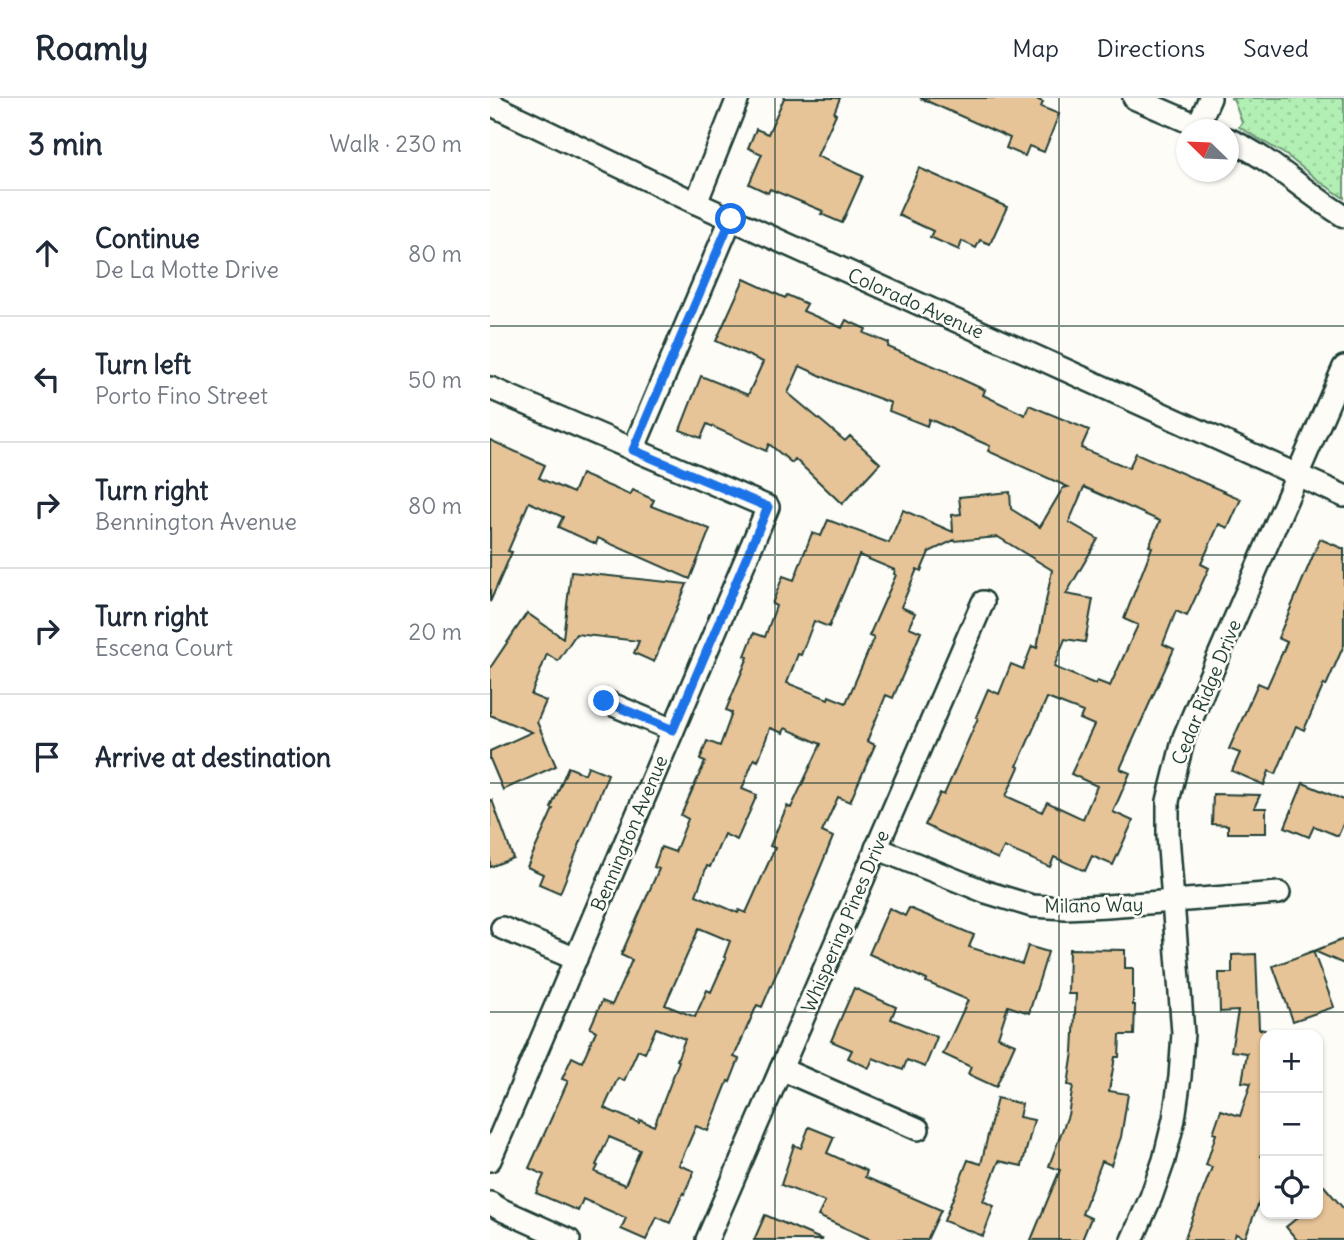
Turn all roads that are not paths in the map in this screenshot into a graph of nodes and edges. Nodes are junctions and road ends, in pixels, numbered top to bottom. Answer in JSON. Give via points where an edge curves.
{"nodes":[{"id":1,"x":738,"y":98,"type":"edge"},
{"id":2,"x":1134,"y":98,"type":"edge"},
{"id":3,"x":1210,"y":98,"type":"edge"},
{"id":4,"x":490,"y":104,"type":"edge"},
{"id":5,"x":1184,"y":119,"type":"edge"},
{"id":6,"x":1205,"y":119,"type":"edge"},
{"id":7,"x":1239,"y":143,"type":"edge"},
{"id":8,"x":696,"y":203,"type":"junction"},
{"id":9,"x":1344,"y":216,"type":"edge"},
{"id":10,"x":731,"y":219,"type":"junction"},
{"id":11,"x":1344,"y":368,"type":"edge"},
{"id":12,"x":490,"y":388,"type":"edge"},
{"id":13,"x":633,"y":450,"type":"junction"},
{"id":14,"x":1297,"y":475,"type":"junction"},
{"id":15,"x":1344,"y":496,"type":"edge"},
{"id":16,"x":983,"y":602,"type":"dead end"},
{"id":17,"x":604,"y":701,"type":"dead end"},
{"id":18,"x":673,"y":730,"type":"junction"},
{"id":19,"x":876,"y":848,"type":"junction"},
{"id":20,"x":1279,"y":893,"type":"dead end"},
{"id":21,"x":1173,"y":902,"type":"junction"},
{"id":22,"x":502,"y":928,"type":"dead end"},
{"id":23,"x":576,"y":959,"type":"junction"},
{"id":24,"x":781,"y":1069,"type":"junction"},
{"id":25,"x":918,"y":1129,"type":"dead end"},
{"id":26,"x":490,"y":1160,"type":"edge"},
{"id":27,"x":490,"y":1203,"type":"edge"},
{"id":28,"x":569,"y":1240,"type":"edge"},
{"id":29,"x":707,"y":1240,"type":"edge"},
{"id":30,"x":1132,"y":1240,"type":"edge"}],
"edges":[{"from":1,"to":8,"type":"street"},
{"from":2,"to":5,"type":"street"},
{"from":3,"to":6,"type":"street"},
{"from":4,"to":8,"type":"street","name":"Colorado Avenue"},
{"from":7,"to":9,"type":"street"},
{"from":8,"to":10,"type":"street","name":"Colorado Avenue"},
{"from":10,"to":13,"type":"street"},
{"from":10,"to":14,"type":"street","name":"Colorado Avenue"},
{"from":11,"to":14,"type":"street","name":"Cedar Ridge Drive"},
{"from":12,"to":13,"type":"street"},
{"from":13,"to":18,"type":"street","name":"Bennington Avenue","via":[[768,507]]},
{"from":14,"to":15,"type":"street","name":"Colorado Avenue"},
{"from":14,"to":21,"type":"street","name":"Cedar Ridge Drive","via":[[1181,748],[1168,802]]},
{"from":16,"to":19,"type":"street","name":"Whispering Pines Drive"},
{"from":17,"to":18,"type":"street"},
{"from":18,"to":23,"type":"street","name":"Bennington Avenue"},
{"from":19,"to":21,"type":"street","name":"Milano Way","via":[[1032,906]]},
{"from":19,"to":24,"type":"street","name":"Whispering Pines Drive"},
{"from":20,"to":21,"type":"street","name":"Milano Way"},
{"from":21,"to":30,"type":"street","name":"Cedar Ridge Drive","via":[[1183,1033],[1180,1077],[1164,1160]]},
{"from":22,"to":23,"type":"street"},
{"from":23,"to":26,"type":"street","name":"Bennington Avenue"},
{"from":24,"to":25,"type":"street"},
{"from":24,"to":29,"type":"street","name":"Whispering Pines Drive"},
{"from":27,"to":28,"type":"street"}]}
